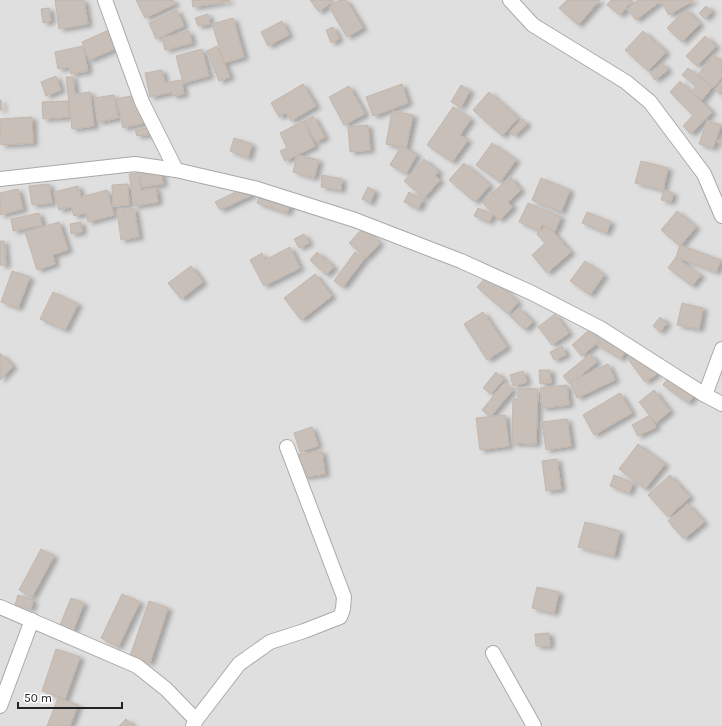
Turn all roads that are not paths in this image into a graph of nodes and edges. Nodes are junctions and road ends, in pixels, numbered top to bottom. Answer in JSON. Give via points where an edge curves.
{"nodes":[{"id":1,"x":105,"y":0,"type":"edge"},
{"id":2,"x":510,"y":0,"type":"edge"},
{"id":3,"x":176,"y":170,"type":"junction"},
{"id":4,"x":0,"y":179,"type":"edge"},
{"id":5,"x":722,"y":216,"type":"edge"},
{"id":6,"x":722,"y":349,"type":"edge"},
{"id":7,"x":705,"y":395,"type":"junction"},
{"id":8,"x":722,"y":404,"type":"edge"},
{"id":9,"x":287,"y":447,"type":"dead end"},
{"id":10,"x":0,"y":606,"type":"edge"},
{"id":11,"x":32,"y":620,"type":"junction"},
{"id":12,"x":492,"y":652,"type":"dead end"},
{"id":13,"x":0,"y":706,"type":"edge"},
{"id":14,"x":195,"y":723,"type":"edge"},
{"id":15,"x":534,"y":726,"type":"edge"}],
"edges":[{"from":1,"to":3,"type":"street","via":[[142,102]]},
{"from":2,"to":5,"type":"street","via":[[533,25],[626,82],[650,102],[704,174]]},
{"from":3,"to":4,"type":"street","via":[[135,164]]},
{"from":3,"to":7,"type":"street","via":[[254,188],[355,220],[461,261],[532,293],[600,328]]},
{"from":6,"to":7,"type":"street"},
{"from":7,"to":8,"type":"street"},
{"from":9,"to":14,"type":"street","via":[[344,597],[343,609],[340,617],[270,642],[239,664]]},
{"from":10,"to":11,"type":"street"},
{"from":11,"to":13,"type":"street"},
{"from":11,"to":14,"type":"street","via":[[137,666],[166,689]]},
{"from":12,"to":15,"type":"street"}]}
